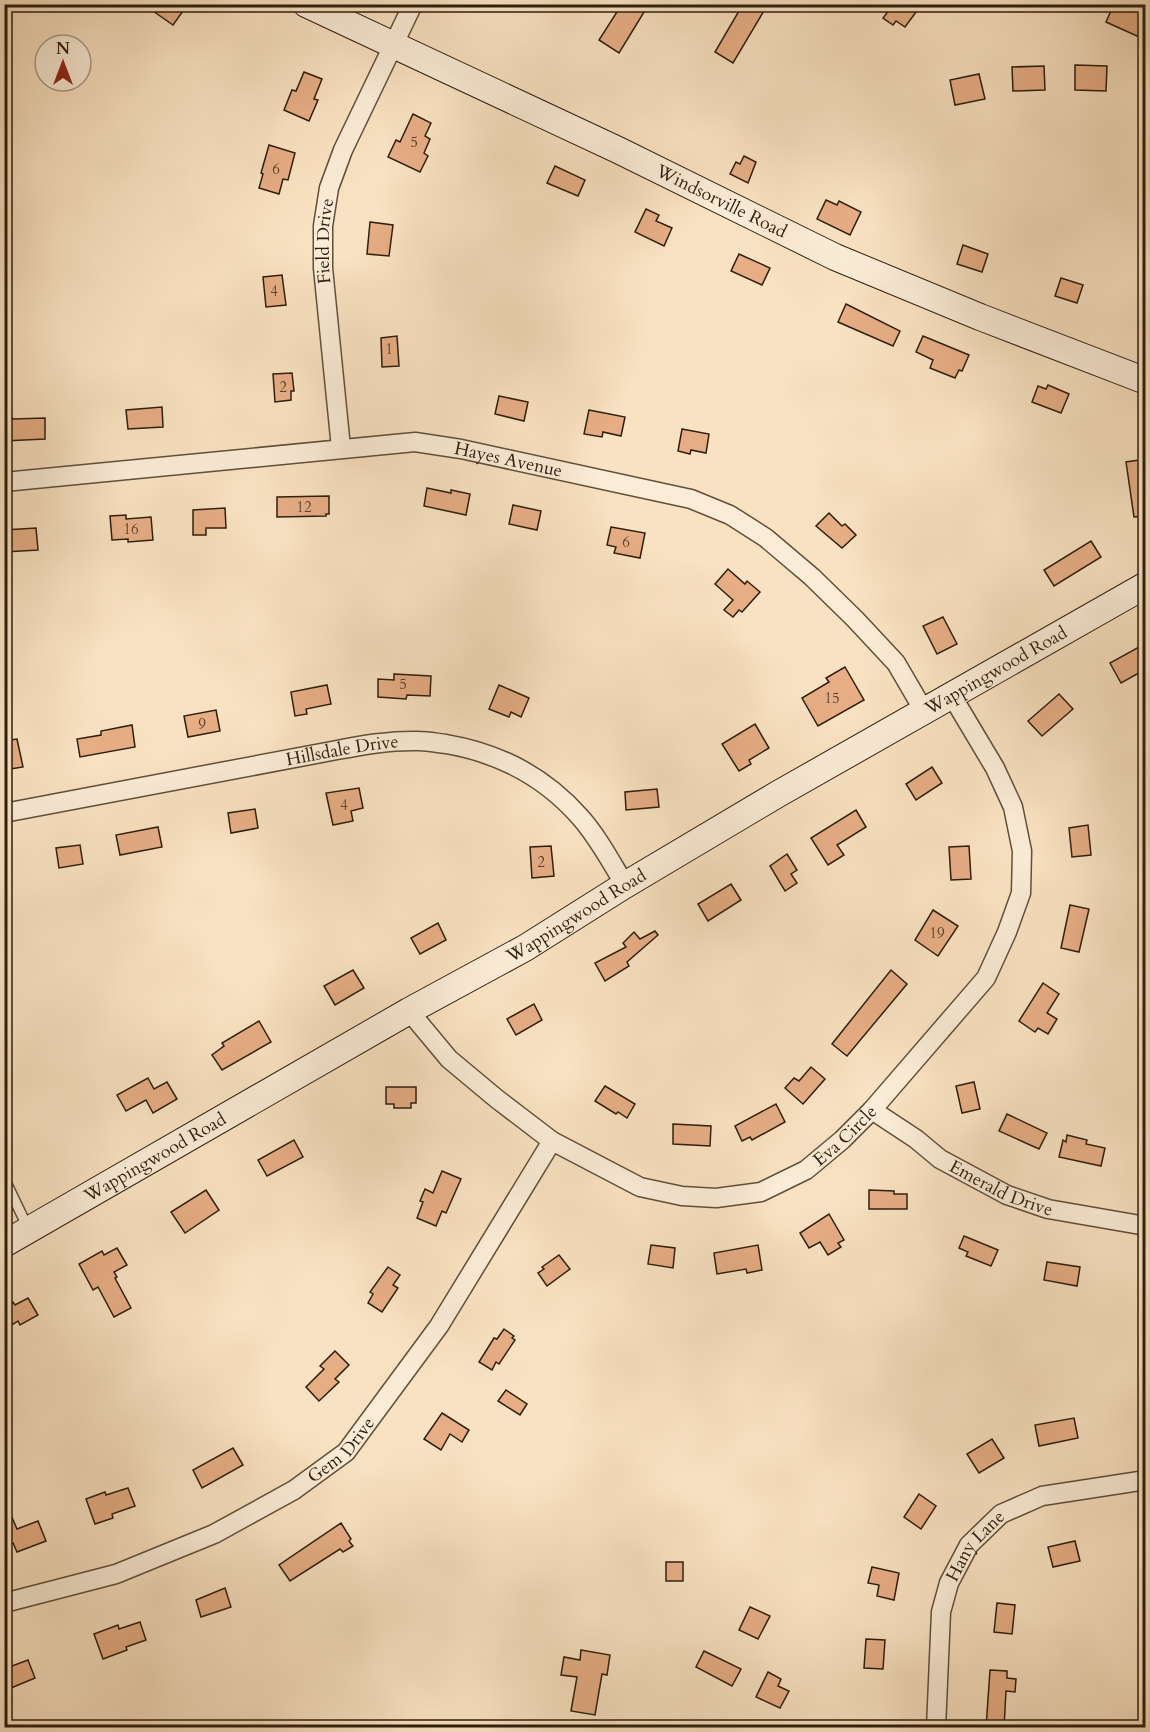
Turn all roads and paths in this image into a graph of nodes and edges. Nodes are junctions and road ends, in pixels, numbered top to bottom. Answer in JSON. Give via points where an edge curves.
{"nodes":[{"id":1,"x":306,"y":4,"type":"edge"},
{"id":2,"x":413,"y":4,"type":"edge"},
{"id":3,"x":394,"y":45,"type":"junction"},
{"id":4,"x":1146,"y":381,"type":"edge"},
{"id":5,"x":341,"y":448,"type":"junction"},
{"id":6,"x":4,"y":482,"type":"edge"},
{"id":7,"x":1146,"y":585,"type":"edge"},
{"id":8,"x":952,"y":696,"type":"junction"},
{"id":9,"x":924,"y":711,"type":"junction"},
{"id":10,"x":4,"y":813,"type":"edge"},
{"id":11,"x":625,"y":885,"type":"junction"},
{"id":12,"x":409,"y":1011,"type":"junction"},
{"id":13,"x":872,"y":1110,"type":"junction"},
{"id":14,"x":552,"y":1141,"type":"junction"},
{"id":15,"x":5,"y":1180,"type":"edge"},
{"id":16,"x":1146,"y":1226,"type":"edge"},
{"id":17,"x":29,"y":1230,"type":"junction"},
{"id":18,"x":4,"y":1244,"type":"edge"},
{"id":19,"x":1146,"y":1480,"type":"edge"},
{"id":20,"x":4,"y":1604,"type":"edge"},
{"id":21,"x":936,"y":1728,"type":"edge"}],
"edges":[{"from":1,"to":3,"type":"main road","name":"Windsorville Road"},
{"from":2,"to":3,"type":"street","name":"Field Drive"},
{"from":3,"to":4,"type":"main road","name":"Windsorville Road","via":[[835,257]]},
{"from":3,"to":5,"type":"street","name":"Field Drive","via":[[343,150],[329,188],[323,226],[323,268]]},
{"from":5,"to":6,"type":"street","name":"Hayes Avenue"},
{"from":5,"to":9,"type":"street","name":"Hayes Avenue","via":[[415,442],[461,449],[691,499],[730,514],[766,538],[855,618],[896,663]]},
{"from":7,"to":8,"type":"main road","name":"Wappingwood Road"},
{"from":8,"to":9,"type":"main road","name":"Wappingwood Road"},
{"from":8,"to":13,"type":"street","name":"Eva Circle","via":[[1013,807],[1022,851],[1021,893],[986,978]]},
{"from":9,"to":11,"type":"main road","name":"Wappingwood Road"},
{"from":10,"to":11,"type":"street","name":"Hillsdale Drive","via":[[337,750],[421,740],[464,747],[509,761],[544,784],[579,815]]},
{"from":11,"to":12,"type":"main road","name":"Wappingwood Road","via":[[525,948]]},
{"from":12,"to":14,"type":"street","name":"Eva Circle","via":[[449,1059]]},
{"from":12,"to":17,"type":"main road","name":"Wappingwood Road"},
{"from":13,"to":14,"type":"street","name":"Eva Circle","via":[[806,1170],[761,1192],[716,1198],[640,1187]]},
{"from":13,"to":16,"type":"street","name":"Emerald Drive","via":[[940,1159],[1007,1195],[1048,1209]]},
{"from":14,"to":20,"type":"street","name":"Gem Drive","via":[[439,1326],[346,1452],[294,1490],[214,1534],[116,1574]]},
{"from":15,"to":17,"type":"lane"},
{"from":17,"to":18,"type":"main road","name":"Wappingwood Road"},
{"from":19,"to":21,"type":"street","name":"Hany Lane","via":[[1042,1496],[1000,1514],[969,1545],[949,1582],[941,1612]]}]}
